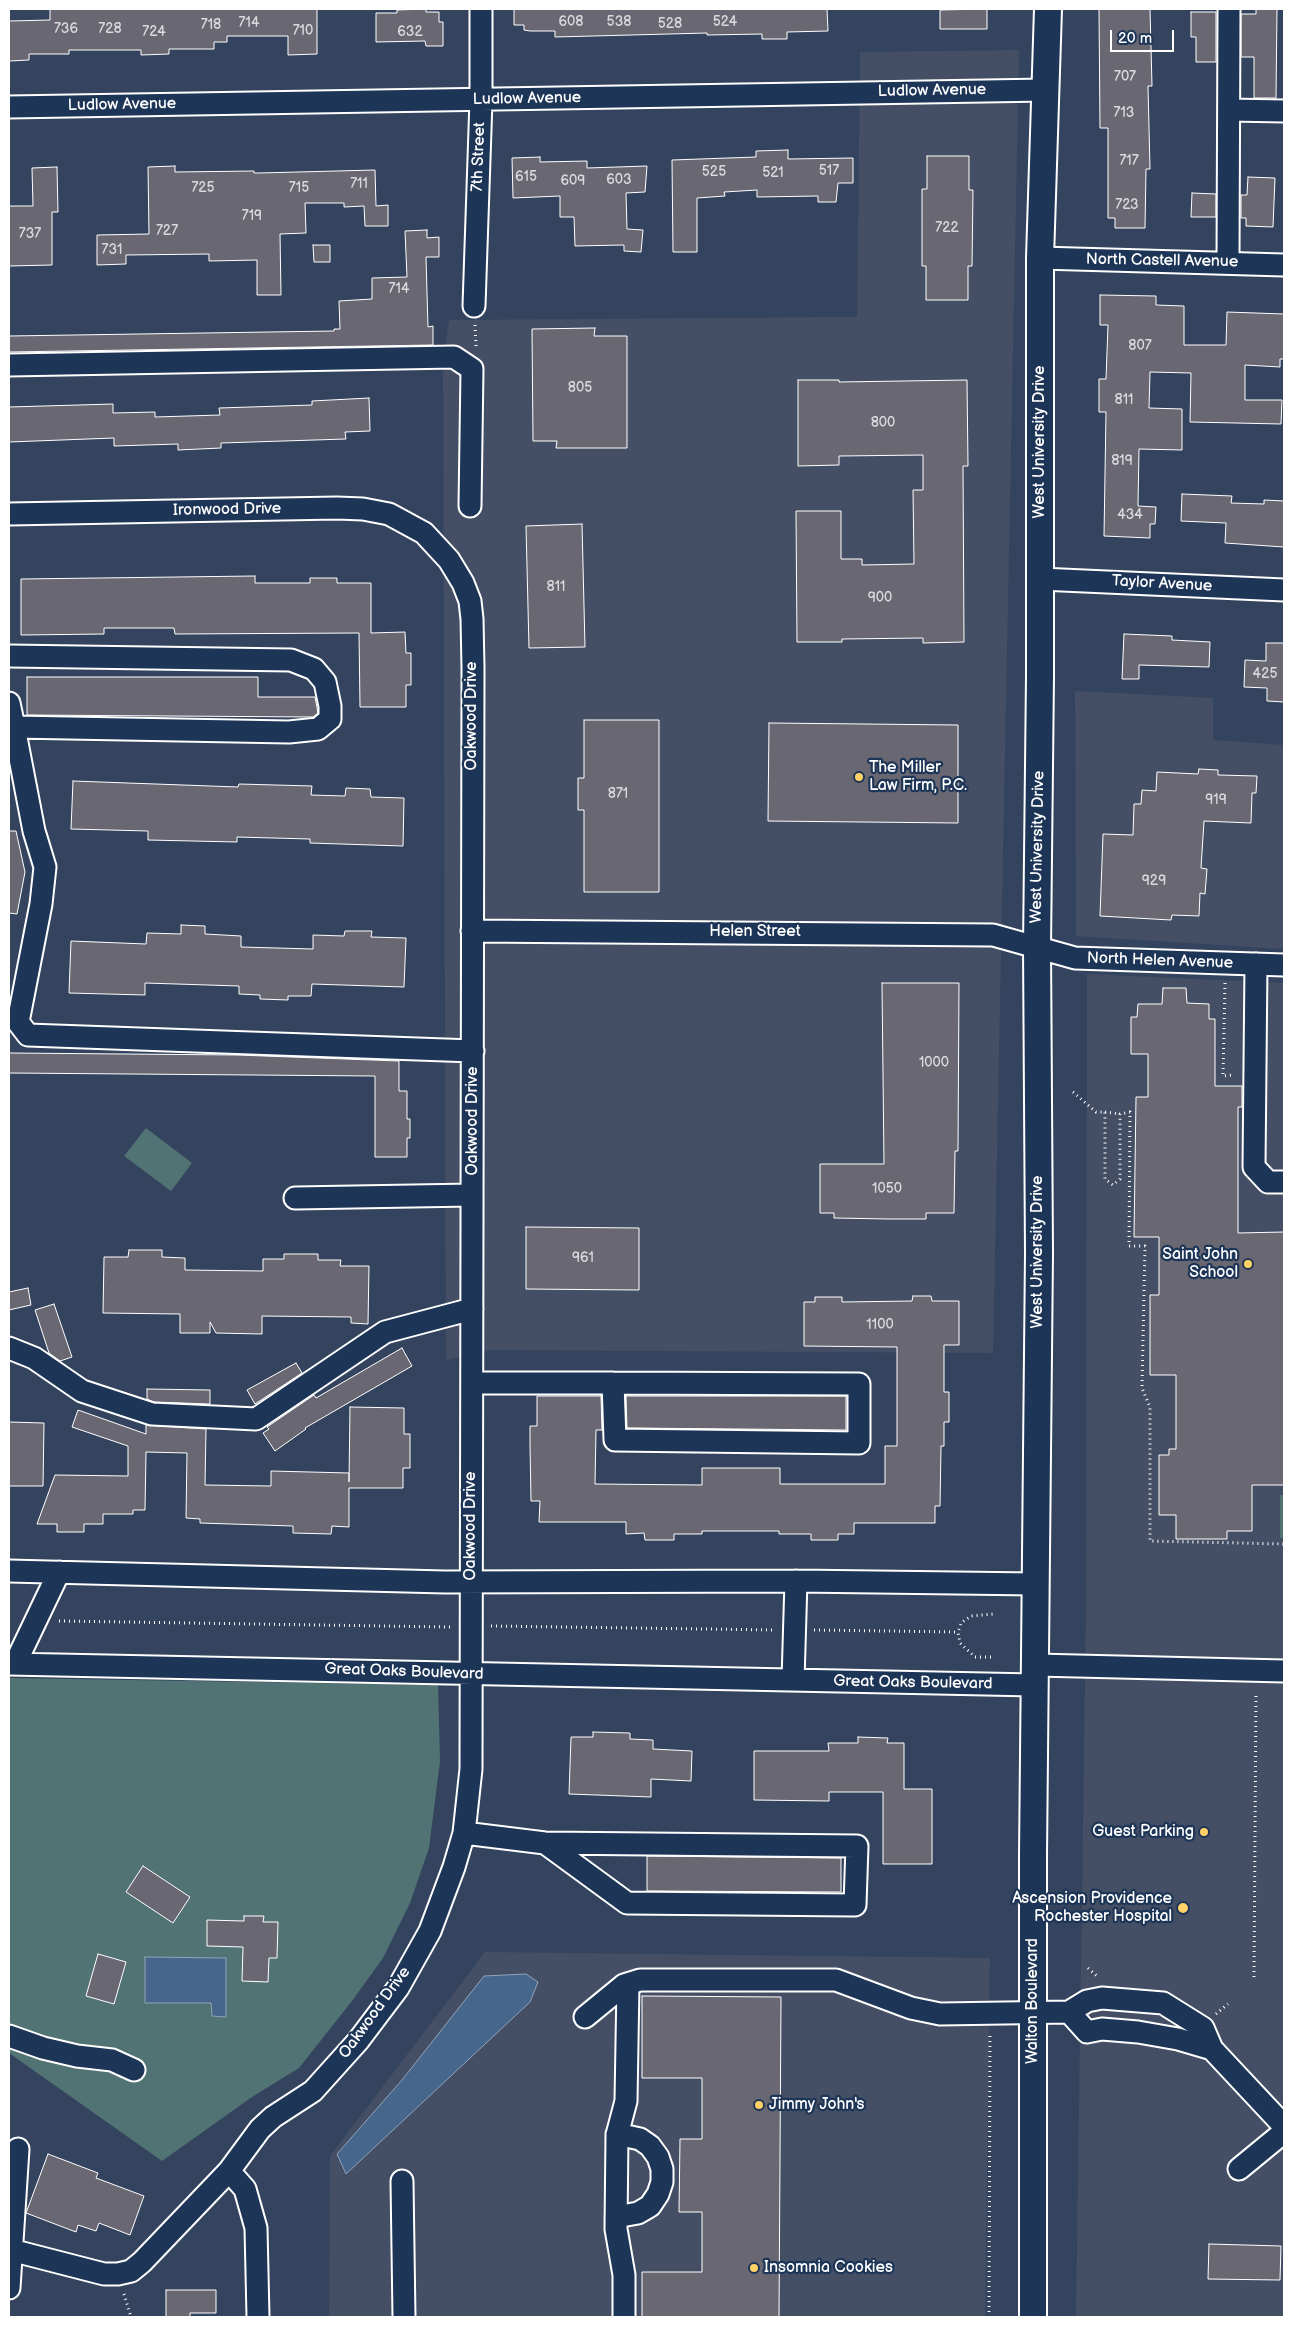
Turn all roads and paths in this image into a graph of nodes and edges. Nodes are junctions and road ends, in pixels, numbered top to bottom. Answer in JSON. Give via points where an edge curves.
{"nodes":[{"id":1,"x":481,"y":9,"type":"edge"},
{"id":2,"x":1048,"y":9,"type":"edge"},
{"id":3,"x":1229,"y":9,"type":"edge"},
{"id":4,"x":1046,"y":90,"type":"junction"},
{"id":5,"x":481,"y":100,"type":"junction"},
{"id":6,"x":9,"y":107,"type":"edge"},
{"id":7,"x":1229,"y":110,"type":"junction"},
{"id":8,"x":1284,"y":111,"type":"edge"},
{"id":9,"x":1040,"y":258,"type":"junction"},
{"id":10,"x":1228,"y":262,"type":"junction"},
{"id":11,"x":1284,"y":265,"type":"edge"},
{"id":12,"x":474,"y":306,"type":"joint"},
{"id":13,"x":9,"y":365,"type":"edge"},
{"id":14,"x":472,"y":369,"type":"junction"},
{"id":15,"x":470,"y":506,"type":"dead end"},
{"id":16,"x":9,"y":514,"type":"edge"},
{"id":17,"x":436,"y":545,"type":"joint"},
{"id":18,"x":1040,"y":579,"type":"junction"},
{"id":19,"x":1284,"y":590,"type":"edge"},
{"id":20,"x":9,"y":656,"type":"edge"},
{"id":21,"x":9,"y":703,"type":"edge"},
{"id":22,"x":14,"y":727,"type":"junction"},
{"id":23,"x":472,"y":931,"type":"junction"},
{"id":24,"x":1037,"y":946,"type":"junction"},
{"id":25,"x":1256,"y":964,"type":"junction"},
{"id":26,"x":1284,"y":965,"type":"edge"},
{"id":27,"x":473,"y":1051,"type":"junction"},
{"id":28,"x":1073,"y":1092,"type":"dead end"},
{"id":29,"x":1105,"y":1112,"type":"junction"},
{"id":30,"x":1120,"y":1114,"type":"junction"},
{"id":31,"x":1284,"y":1182,"type":"edge"},
{"id":32,"x":472,"y":1195,"type":"junction"},
{"id":33,"x":295,"y":1198,"type":"dead end"},
{"id":34,"x":472,"y":1309,"type":"junction"},
{"id":35,"x":9,"y":1348,"type":"edge"},
{"id":36,"x":472,"y":1383,"type":"junction"},
{"id":37,"x":614,"y":1383,"type":"junction"},
{"id":38,"x":1284,"y":1544,"type":"edge"},
{"id":39,"x":9,"y":1571,"type":"edge"},
{"id":40,"x":59,"y":1572,"type":"junction"},
{"id":41,"x":796,"y":1581,"type":"junction"},
{"id":42,"x":471,"y":1582,"type":"junction"},
{"id":43,"x":1036,"y":1584,"type":"junction"},
{"id":44,"x":993,"y":1614,"type":"dead end"},
{"id":45,"x":36,"y":1620,"type":"junction"},
{"id":46,"x":496,"y":1625,"type":"dead end"},
{"id":47,"x":445,"y":1626,"type":"dead end"},
{"id":48,"x":794,"y":1630,"type":"junction"},
{"id":49,"x":958,"y":1632,"type":"junction"},
{"id":50,"x":991,"y":1657,"type":"dead end"},
{"id":51,"x":12,"y":1664,"type":"edge"},
{"id":52,"x":1284,"y":1671,"type":"edge"},
{"id":53,"x":471,"y":1674,"type":"junction"},
{"id":54,"x":1035,"y":1675,"type":"junction"},
{"id":55,"x":793,"y":1680,"type":"junction"},
{"id":56,"x":1256,"y":1692,"type":"dead end"},
{"id":57,"x":464,"y":1833,"type":"junction"},
{"id":58,"x":545,"y":1843,"type":"junction"},
{"id":59,"x":1254,"y":1977,"type":"dead end"},
{"id":60,"x":628,"y":1984,"type":"junction"},
{"id":61,"x":1228,"y":2004,"type":"dead end"},
{"id":62,"x":1069,"y":2012,"type":"junction"},
{"id":63,"x":1033,"y":2013,"type":"junction"},
{"id":64,"x":990,"y":2014,"type":"junction"},
{"id":65,"x":585,"y":2017,"type":"dead end"},
{"id":66,"x":1212,"y":2017,"type":"dead end"},
{"id":67,"x":9,"y":2036,"type":"edge"},
{"id":68,"x":1212,"y":2049,"type":"junction"},
{"id":69,"x":134,"y":2070,"type":"dead end"},
{"id":70,"x":1284,"y":2126,"type":"edge"},
{"id":71,"x":1284,"y":2132,"type":"edge"},
{"id":72,"x":617,"y":2134,"type":"junction"},
{"id":73,"x":18,"y":2149,"type":"dead end"},
{"id":74,"x":1238,"y":2169,"type":"dead end"},
{"id":75,"x":228,"y":2171,"type":"junction"},
{"id":76,"x":402,"y":2180,"type":"dead end"},
{"id":77,"x":616,"y":2217,"type":"junction"},
{"id":78,"x":11,"y":2250,"type":"junction"},
{"id":79,"x":9,"y":2288,"type":"edge"},
{"id":80,"x":258,"y":2317,"type":"edge"},
{"id":81,"x":404,"y":2317,"type":"edge"},
{"id":82,"x":624,"y":2317,"type":"edge"},
{"id":83,"x":989,"y":2317,"type":"edge"},
{"id":84,"x":1033,"y":2317,"type":"edge"}],
"edges":[{"from":1,"to":5,"type":"street","name":"7th Street"},
{"from":2,"to":4,"type":"main road","name":"West University Drive"},
{"from":3,"to":7,"type":"street"},
{"from":4,"to":5,"type":"street","name":"Ludlow Avenue"},
{"from":4,"to":9,"type":"main road","name":"West University Drive"},
{"from":5,"to":6,"type":"street","name":"Ludlow Avenue"},
{"from":5,"to":12,"type":"street","name":"7th Street"},
{"from":7,"to":8,"type":"street"},
{"from":7,"to":10,"type":"street"},
{"from":9,"to":10,"type":"street","name":"North Castell Avenue"},
{"from":9,"to":18,"type":"main road","name":"West University Drive"},
{"from":10,"to":11,"type":"street","name":"North Castell Avenue"},
{"from":12,"to":14,"type":"path","via":[[476,345]]},
{"from":13,"to":14,"type":"street","via":[[454,357]]},
{"from":14,"to":15,"type":"street"},
{"from":16,"to":17,"type":"street","name":"Ironwood Drive","via":[[363,509],[389,514],[408,523]]},
{"from":17,"to":23,"type":"street","name":"Oakwood Drive","via":[[463,583],[472,619]]},
{"from":18,"to":19,"type":"street","name":"Taylor Avenue"},
{"from":18,"to":24,"type":"main road","name":"West University Drive"},
{"from":20,"to":22,"type":"street","via":[[291,660],[314,669],[324,682],[330,706],[330,719],[318,730],[289,732]]},
{"from":21,"to":22,"type":"street"},
{"from":22,"to":27,"type":"street","via":[[34,831],[45,867],[18,1022],[28,1035]]},
{"from":23,"to":24,"type":"street","name":"Helen Street","via":[[984,935]]},
{"from":23,"to":27,"type":"street","name":"Oakwood Drive"},
{"from":24,"to":25,"type":"street","name":"North Helen Avenue","via":[[1075,958]]},
{"from":24,"to":43,"type":"main road","name":"West University Drive"},
{"from":25,"to":26,"type":"street","name":"North Helen Avenue"},
{"from":25,"to":31,"type":"street","via":[[1254,1166],[1268,1182]]},
{"from":27,"to":32,"type":"street","name":"Oakwood Drive"},
{"from":28,"to":29,"type":"path","via":[[1096,1112]]},
{"from":29,"to":30,"type":"path"},
{"from":29,"to":30,"type":"path","via":[[1105,1179],[1114,1185],[1120,1179]]},
{"from":30,"to":38,"type":"path","via":[[1130,1112],[1130,1246],[1145,1246],[1142,1388],[1150,1407],[1150,1541]]},
{"from":32,"to":33,"type":"street"},
{"from":32,"to":34,"type":"street","name":"Oakwood Drive"},
{"from":34,"to":35,"type":"street","via":[[384,1332],[256,1419],[152,1414],[82,1391],[34,1358]]},
{"from":34,"to":36,"type":"street","name":"Oakwood Drive"},
{"from":36,"to":37,"type":"street"},
{"from":36,"to":42,"type":"street","name":"Oakwood Drive"},
{"from":37,"to":37,"type":"street","via":[[859,1384],[859,1443],[615,1440]]},
{"from":39,"to":40,"type":"street"},
{"from":40,"to":42,"type":"street"},
{"from":40,"to":45,"type":"street","name":"Great Oaks Boulevard"},
{"from":41,"to":42,"type":"street"},
{"from":41,"to":43,"type":"street"},
{"from":41,"to":48,"type":"street"},
{"from":42,"to":53,"type":"street","name":"Oakwood Drive"},
{"from":43,"to":54,"type":"main road","name":"West University Drive"},
{"from":44,"to":49,"type":"path","via":[[971,1616],[961,1623]]},
{"from":45,"to":47,"type":"path"},
{"from":45,"to":51,"type":"street","name":"Great Oaks Boulevard"},
{"from":46,"to":48,"type":"path"},
{"from":48,"to":49,"type":"path"},
{"from":48,"to":55,"type":"street"},
{"from":49,"to":50,"type":"path","via":[[960,1643],[974,1656]]},
{"from":51,"to":53,"type":"street","name":"Great Oaks Boulevard"},
{"from":52,"to":54,"type":"street","name":"Great Oaks Boulevard"},
{"from":53,"to":55,"type":"street","name":"Great Oaks Boulevard"},
{"from":53,"to":57,"type":"street","name":"Oakwood Drive","via":[[471,1769]]},
{"from":54,"to":55,"type":"street","name":"Great Oaks Boulevard"},
{"from":54,"to":63,"type":"main road","name":"Walton Boulevard"},
{"from":56,"to":59,"type":"path"},
{"from":57,"to":58,"type":"street"},
{"from":57,"to":75,"type":"street","name":"Oakwood Drive","via":[[430,1931],[398,1988],[358,2042],[313,2091],[273,2117]]},
{"from":58,"to":58,"type":"street","via":[[857,1846],[856,1905],[627,1903]]},
{"from":60,"to":64,"type":"street","via":[[640,1980],[836,1980],[927,2013]]},
{"from":60,"to":65,"type":"street"},
{"from":60,"to":72,"type":"street","via":[[626,2101]]},
{"from":61,"to":66,"type":"path"},
{"from":62,"to":63,"type":"street"},
{"from":62,"to":68,"type":"street","via":[[1087,2032],[1102,2029],[1138,2032]]},
{"from":62,"to":68,"type":"street","via":[[1102,1998],[1163,2002],[1203,2028]]},
{"from":63,"to":64,"type":"street"},
{"from":63,"to":84,"type":"main road","name":"Walton Boulevard"},
{"from":64,"to":83,"type":"path"},
{"from":67,"to":69,"type":"street","via":[[52,2050],[112,2060]]},
{"from":68,"to":70,"type":"street"},
{"from":71,"to":74,"type":"street"},
{"from":72,"to":77,"type":"street"},
{"from":72,"to":77,"type":"street","via":[[640,2138],[650,2146],[662,2169],[662,2182],[650,2206],[638,2213]]},
{"from":73,"to":78,"type":"street"},
{"from":75,"to":78,"type":"street","name":"Oakwood Drive","via":[[131,2271],[104,2274]]},
{"from":75,"to":80,"type":"street","via":[[245,2189],[256,2228]]},
{"from":76,"to":81,"type":"street"},
{"from":77,"to":82,"type":"street","via":[[624,2275]]},
{"from":78,"to":79,"type":"street"}]}
